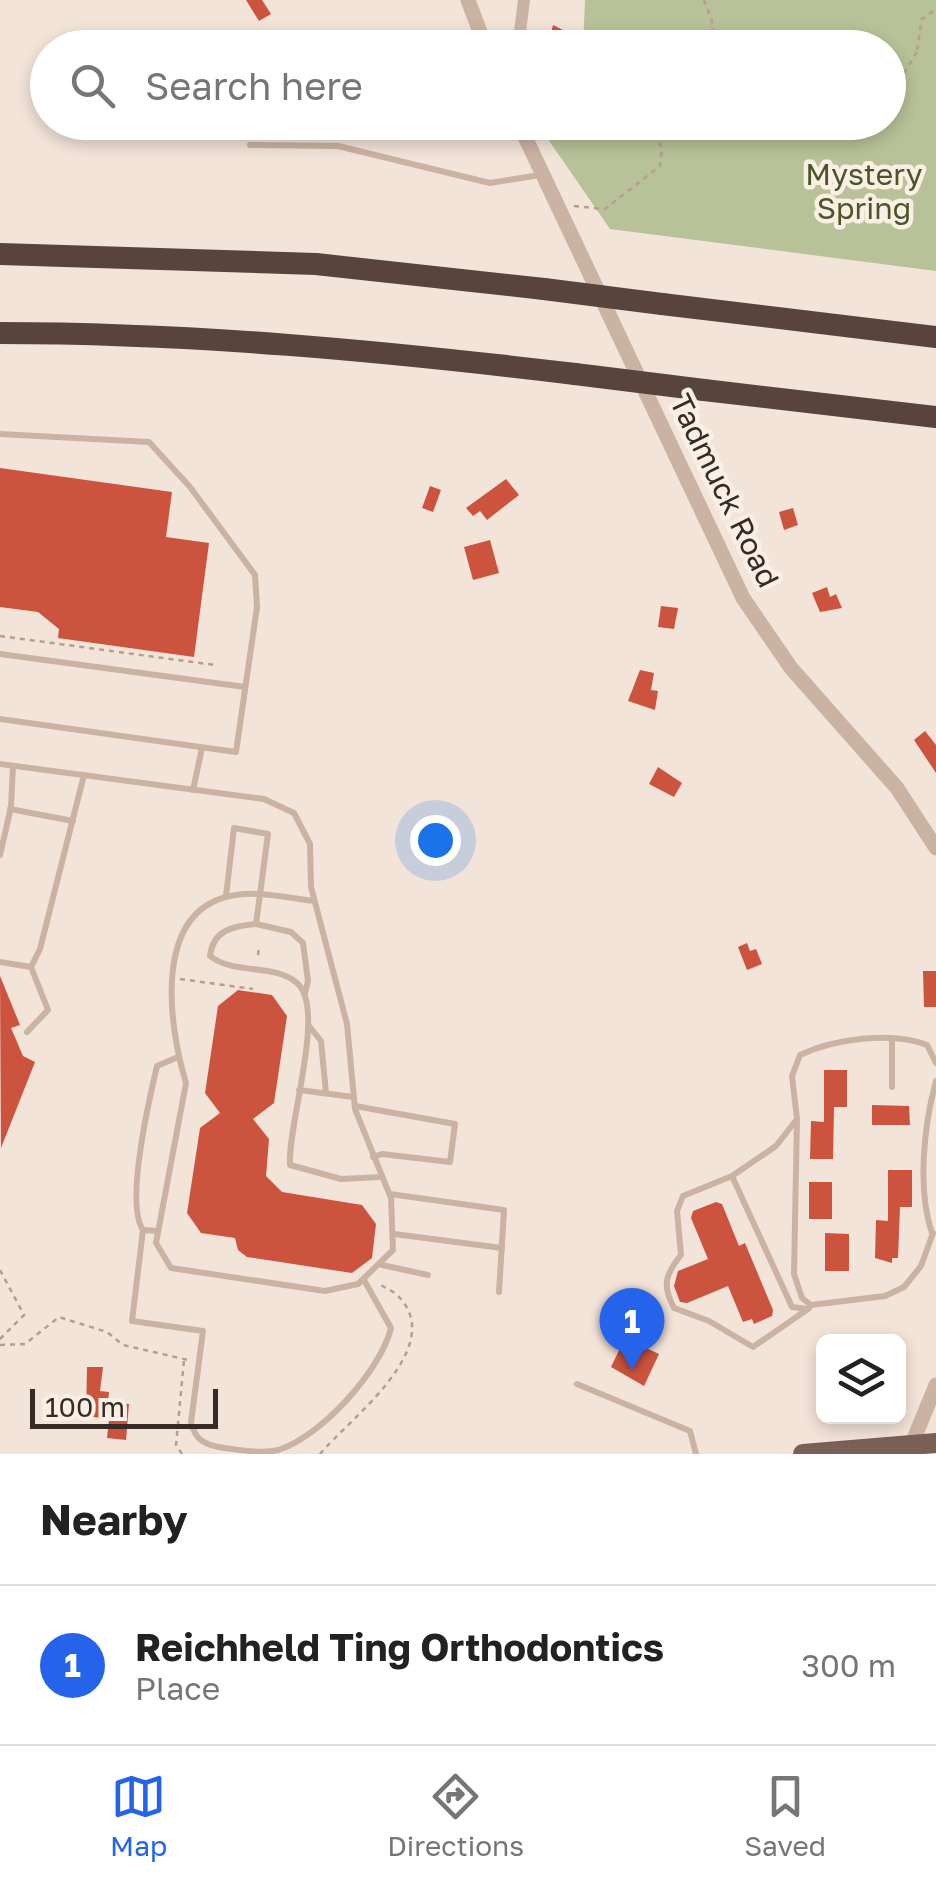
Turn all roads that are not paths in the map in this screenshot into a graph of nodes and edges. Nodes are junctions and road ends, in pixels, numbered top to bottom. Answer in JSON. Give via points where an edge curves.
{"nodes":[{"id":1,"x":468,"y":0,"type":"edge"},
{"id":2,"x":524,"y":0,"type":"edge"},
{"id":3,"x":479,"y":30,"type":"edge"},
{"id":4,"x":520,"y":30,"type":"edge"},
{"id":5,"x":526,"y":140,"type":"edge"},
{"id":6,"x":250,"y":145,"type":"dead end"},
{"id":7,"x":541,"y":174,"type":"junction"},
{"id":8,"x":0,"y":254,"type":"edge"},
{"id":9,"x":0,"y":332,"type":"edge"},
{"id":10,"x":936,"y":337,"type":"edge"},
{"id":11,"x":936,"y":417,"type":"edge"},
{"id":12,"x":0,"y":434,"type":"edge"},
{"id":13,"x":0,"y":654,"type":"edge"},
{"id":14,"x":245,"y":687,"type":"junction"},
{"id":15,"x":0,"y":719,"type":"edge"},
{"id":16,"x":202,"y":748,"type":"junction"},
{"id":17,"x":0,"y":764,"type":"edge"},
{"id":18,"x":13,"y":766,"type":"junction"},
{"id":19,"x":84,"y":776,"type":"junction"},
{"id":20,"x":193,"y":790,"type":"junction"},
{"id":21,"x":10,"y":809,"type":"junction"},
{"id":22,"x":74,"y":821,"type":"junction"},
{"id":23,"x":3,"y":828,"type":"edge"},
{"id":24,"x":936,"y":848,"type":"edge"},
{"id":25,"x":0,"y":856,"type":"edge"},
{"id":26,"x":259,"y":894,"type":"junction"},
{"id":27,"x":226,"y":896,"type":"junction"},
{"id":28,"x":314,"y":901,"type":"junction"},
{"id":29,"x":256,"y":924,"type":"junction"},
{"id":30,"x":0,"y":962,"type":"edge"},
{"id":31,"x":31,"y":967,"type":"junction"},
{"id":32,"x":305,"y":993,"type":"junction"},
{"id":33,"x":308,"y":1025,"type":"junction"},
{"id":34,"x":27,"y":1032,"type":"dead end"},
{"id":35,"x":892,"y":1040,"type":"junction"},
{"id":36,"x":936,"y":1044,"type":"edge"},
{"id":37,"x":926,"y":1045,"type":"junction"},
{"id":38,"x":178,"y":1058,"type":"junction"},
{"id":39,"x":936,"y":1063,"type":"edge"},
{"id":40,"x":936,"y":1081,"type":"edge"},
{"id":41,"x":892,"y":1087,"type":"dead end"},
{"id":42,"x":299,"y":1090,"type":"junction"},
{"id":43,"x":326,"y":1093,"type":"junction"},
{"id":44,"x":354,"y":1101,"type":"junction"},
{"id":45,"x":797,"y":1119,"type":"junction"},
{"id":46,"x":372,"y":1157,"type":"junction"},
{"id":47,"x":732,"y":1176,"type":"junction"},
{"id":48,"x":381,"y":1177,"type":"junction"},
{"id":49,"x":389,"y":1194,"type":"junction"},
{"id":50,"x":143,"y":1230,"type":"junction"},
{"id":51,"x":158,"y":1230,"type":"junction"},
{"id":52,"x":394,"y":1234,"type":"junction"},
{"id":53,"x":934,"y":1234,"type":"edge"},
{"id":54,"x":502,"y":1248,"type":"junction"},
{"id":55,"x":382,"y":1265,"type":"junction"},
{"id":56,"x":428,"y":1275,"type":"dead end"},
{"id":57,"x":364,"y":1280,"type":"junction"},
{"id":58,"x":499,"y":1292,"type":"dead end"},
{"id":59,"x":809,"y":1307,"type":"junction"},
{"id":60,"x":577,"y":1384,"type":"dead end"},
{"id":61,"x":936,"y":1385,"type":"edge"},
{"id":62,"x":936,"y":1443,"type":"edge"},
{"id":63,"x":910,"y":1449,"type":"edge"},
{"id":64,"x":696,"y":1454,"type":"edge"},
{"id":65,"x":803,"y":1454,"type":"edge"}],
"edges":[{"from":1,"to":3,"type":"street"},
{"from":2,"to":4,"type":"street"},
{"from":5,"to":7,"type":"street","name":"Tadmuck Road"},
{"from":6,"to":7,"type":"lane","via":[[338,146],[490,183]]},
{"from":7,"to":24,"type":"street","name":"Tadmuck Road","via":[[743,598],[791,668],[897,788]]},
{"from":8,"to":10,"type":"highway","bridge":true,"via":[[316,264]]},
{"from":9,"to":11,"type":"highway","bridge":true,"via":[[164,334],[375,350]]},
{"from":12,"to":14,"type":"lane","via":[[149,442],[255,575]]},
{"from":13,"to":14,"type":"lane"},
{"from":14,"to":16,"type":"lane","via":[[236,752]]},
{"from":15,"to":16,"type":"lane"},
{"from":16,"to":20,"type":"lane"},
{"from":17,"to":18,"type":"lane"},
{"from":18,"to":19,"type":"lane"},
{"from":18,"to":21,"type":"lane"},
{"from":19,"to":20,"type":"lane"},
{"from":19,"to":22,"type":"lane"},
{"from":20,"to":28,"type":"lane","via":[[264,798],[294,814],[310,844]]},
{"from":21,"to":22,"type":"lane"},
{"from":21,"to":23,"type":"lane"},
{"from":22,"to":31,"type":"lane"},
{"from":23,"to":25,"type":"lane"},
{"from":26,"to":27,"type":"lane"},
{"from":26,"to":27,"type":"lane","via":[[268,834],[234,828]]},
{"from":26,"to":28,"type":"lane"},
{"from":26,"to":29,"type":"lane"},
{"from":27,"to":38,"type":"lane","via":[[184,930],[172,961]]},
{"from":28,"to":44,"type":"lane","via":[[347,1024]]},
{"from":29,"to":32,"type":"lane","via":[[291,932],[303,942]]},
{"from":29,"to":32,"type":"lane","via":[[218,935],[210,956],[220,964],[281,975]]},
{"from":30,"to":31,"type":"lane"},
{"from":31,"to":34,"type":"lane","via":[[48,1010]]},
{"from":32,"to":33,"type":"lane"},
{"from":33,"to":42,"type":"lane"},
{"from":33,"to":43,"type":"lane","via":[[324,1050]]},
{"from":35,"to":37,"type":"lane"},
{"from":35,"to":41,"type":"lane"},
{"from":35,"to":45,"type":"lane","via":[[839,1042],[800,1055],[792,1076]]},
{"from":36,"to":37,"type":"lane"},
{"from":37,"to":39,"type":"lane"},
{"from":38,"to":50,"type":"lane","via":[[157,1066],[148,1102],[136,1220]]},
{"from":38,"to":51,"type":"lane","via":[[186,1083]]},
{"from":40,"to":53,"type":"lane","via":[[926,1194]]},
{"from":42,"to":43,"type":"lane"},
{"from":42,"to":48,"type":"lane","via":[[290,1164],[342,1179]]},
{"from":43,"to":44,"type":"lane"},
{"from":44,"to":46,"type":"lane"},
{"from":44,"to":46,"type":"lane","via":[[455,1124],[450,1162]]},
{"from":45,"to":47,"type":"lane","via":[[776,1146]]},
{"from":45,"to":59,"type":"lane","via":[[794,1274]]},
{"from":46,"to":48,"type":"lane"},
{"from":47,"to":59,"type":"lane","via":[[792,1307]]},
{"from":47,"to":59,"type":"lane","via":[[683,1196],[677,1211],[682,1255],[664,1290],[674,1308],[753,1346]]},
{"from":48,"to":49,"type":"lane"},
{"from":49,"to":52,"type":"lane"},
{"from":49,"to":54,"type":"lane","via":[[504,1210]]},
{"from":50,"to":51,"type":"lane"},
{"from":50,"to":57,"type":"lane","via":[[132,1321],[203,1331],[192,1422],[207,1445],[275,1452],[312,1434],[384,1355],[391,1328]]},
{"from":51,"to":57,"type":"lane","via":[[156,1242],[170,1268],[325,1291]]},
{"from":52,"to":54,"type":"lane"},
{"from":52,"to":55,"type":"lane"},
{"from":53,"to":59,"type":"lane","via":[[915,1276],[896,1292]]},
{"from":54,"to":58,"type":"lane"},
{"from":55,"to":56,"type":"lane"},
{"from":55,"to":57,"type":"lane"},
{"from":60,"to":64,"type":"lane","via":[[690,1431]]},
{"from":61,"to":63,"type":"street"},
{"from":62,"to":63,"type":"main road"},
{"from":63,"to":65,"type":"main road"}]}
